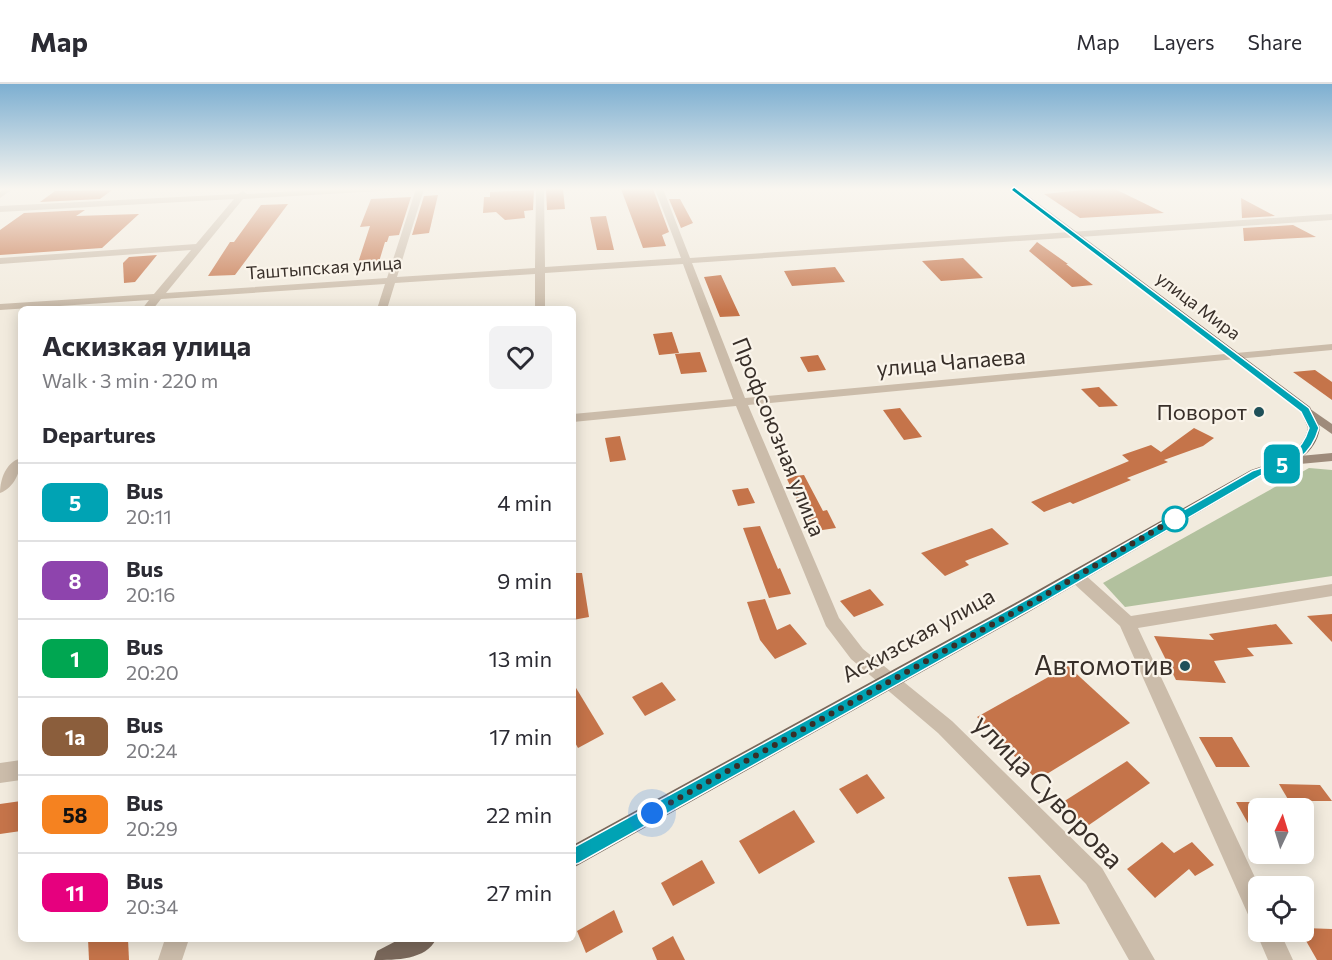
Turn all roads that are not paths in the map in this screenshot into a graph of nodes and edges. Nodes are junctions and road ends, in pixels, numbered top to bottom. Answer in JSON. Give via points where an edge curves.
{"nodes":[{"id":1,"x":212,"y":230,"type":"edge"},
{"id":2,"x":407,"y":230,"type":"edge"},
{"id":3,"x":540,"y":230,"type":"edge"},
{"id":4,"x":674,"y":230,"type":"edge"},
{"id":5,"x":1068,"y":230,"type":"edge"},
{"id":6,"x":1163,"y":230,"type":"edge"},
{"id":7,"x":1076,"y":236,"type":"junction"},
{"id":8,"x":198,"y":247,"type":"junction"},
{"id":9,"x":0,"y":261,"type":"edge"},
{"id":10,"x":685,"y":261,"type":"junction"},
{"id":11,"x":540,"y":270,"type":"junction"},
{"id":12,"x":391,"y":280,"type":"junction"},
{"id":13,"x":158,"y":296,"type":"junction"},
{"id":14,"x":150,"y":306,"type":"edge"},
{"id":15,"x":383,"y":306,"type":"edge"},
{"id":16,"x":540,"y":306,"type":"edge"},
{"id":17,"x":0,"y":307,"type":"edge"},
{"id":18,"x":1332,"y":347,"type":"edge"},
{"id":19,"x":1236,"y":356,"type":"junction"},
{"id":20,"x":741,"y":402,"type":"junction"},
{"id":21,"x":1306,"y":410,"type":"junction"},
{"id":22,"x":576,"y":418,"type":"edge"},
{"id":23,"x":1332,"y":430,"type":"edge"},
{"id":24,"x":1332,"y":457,"type":"edge"},
{"id":25,"x":1289,"y":461,"type":"junction"},
{"id":26,"x":14,"y":471,"type":"edge"},
{"id":27,"x":0,"y":488,"type":"edge"},
{"id":28,"x":1077,"y":577,"type":"junction"},
{"id":29,"x":1332,"y":590,"type":"edge"},
{"id":30,"x":1127,"y":623,"type":"junction"},
{"id":31,"x":891,"y":681,"type":"junction"},
{"id":32,"x":18,"y":770,"type":"edge"},
{"id":33,"x":0,"y":772,"type":"edge"},
{"id":34,"x":576,"y":855,"type":"edge"},
{"id":35,"x":1248,"y":889,"type":"edge"},
{"id":36,"x":176,"y":942,"type":"edge"},
{"id":37,"x":419,"y":942,"type":"edge"},
{"id":38,"x":1273,"y":942,"type":"edge"},
{"id":39,"x":171,"y":960,"type":"edge"},
{"id":40,"x":386,"y":960,"type":"edge"},
{"id":41,"x":1143,"y":960,"type":"edge"},
{"id":42,"x":1281,"y":960,"type":"edge"}],
"edges":[{"from":1,"to":8,"type":"street"},
{"from":2,"to":12,"type":"street"},
{"from":3,"to":11,"type":"street"},
{"from":4,"to":10,"type":"street","name":"Профсоюзная улица"},
{"from":5,"to":7,"type":"main road","name":"улица Мира"},
{"from":6,"to":7,"type":"street","name":"Таштыпская улица"},
{"from":7,"to":10,"type":"street","name":"Таштыпская улица"},
{"from":7,"to":19,"type":"main road","name":"улица Мира"},
{"from":8,"to":9,"type":"street"},
{"from":8,"to":13,"type":"street"},
{"from":10,"to":11,"type":"street","name":"Таштыпская улица"},
{"from":10,"to":20,"type":"street","name":"Профсоюзная улица"},
{"from":11,"to":12,"type":"street","name":"Таштыпская улица"},
{"from":11,"to":16,"type":"street"},
{"from":12,"to":13,"type":"street","name":"Таштыпская улица"},
{"from":12,"to":15,"type":"street"},
{"from":13,"to":14,"type":"street"},
{"from":13,"to":17,"type":"street","name":"Таштыпская улица"},
{"from":18,"to":19,"type":"street","name":"улица Чапаева"},
{"from":19,"to":20,"type":"street","name":"улица Чапаева"},
{"from":19,"to":21,"type":"main road","name":"улица Мира"},
{"from":20,"to":22,"type":"street","name":"улица Чапаева"},
{"from":20,"to":31,"type":"street","name":"Профсоюзная улица","via":[[832,621],[858,654]]},
{"from":21,"to":23,"type":"main road","name":"улица Мира"},
{"from":21,"to":25,"type":"main road","via":[[1314,435]]},
{"from":24,"to":25,"type":"main road"},
{"from":25,"to":28,"type":"main road","name":"Аскизская улица","via":[[1256,473]]},
{"from":26,"to":27,"type":"street"},
{"from":28,"to":30,"type":"street"},
{"from":28,"to":31,"type":"main road","name":"Аскизская улица"},
{"from":29,"to":30,"type":"street"},
{"from":30,"to":35,"type":"street"},
{"from":31,"to":34,"type":"main road","name":"Аскизская улица"},
{"from":31,"to":41,"type":"street","name":"улица Суворова","via":[[945,727],[1094,876]]},
{"from":32,"to":33,"type":"street"},
{"from":36,"to":39,"type":"street"},
{"from":37,"to":40,"type":"main road"},
{"from":38,"to":42,"type":"street"}]}
